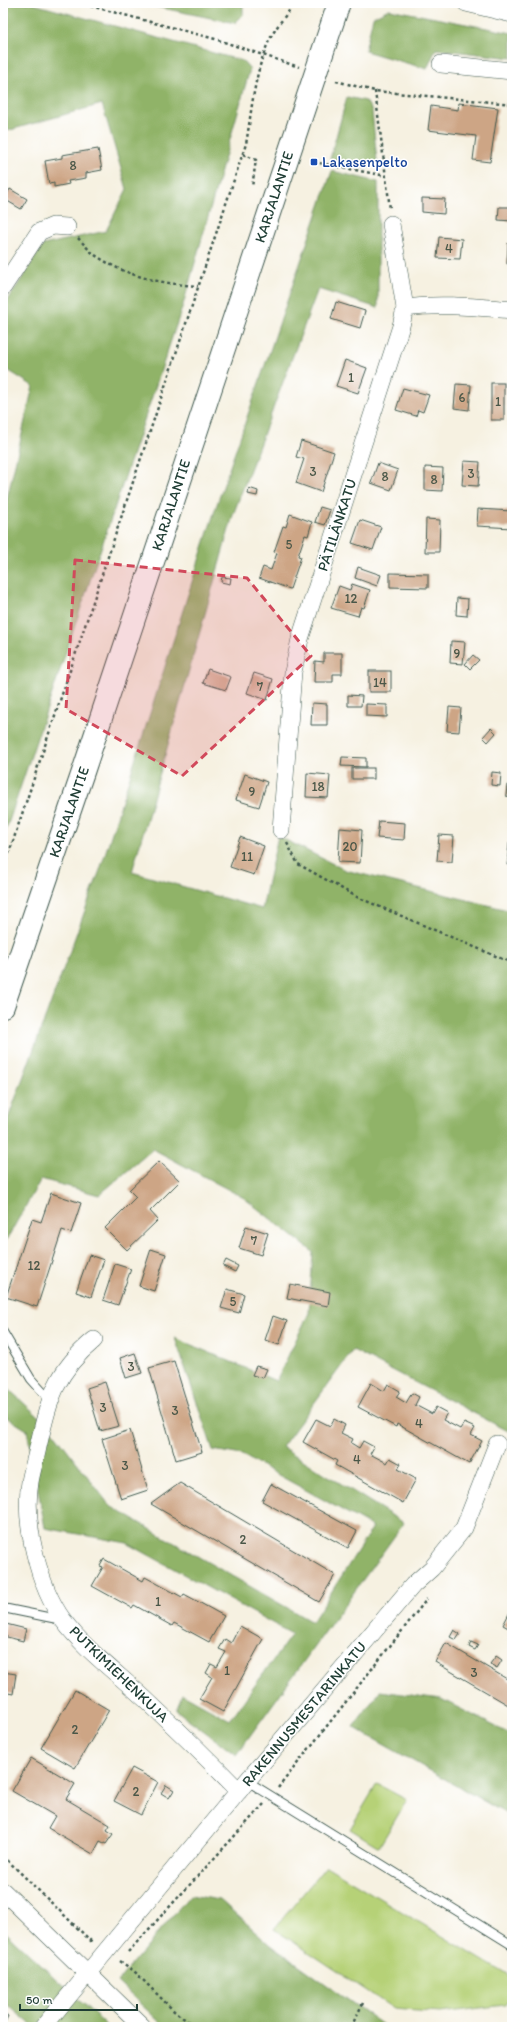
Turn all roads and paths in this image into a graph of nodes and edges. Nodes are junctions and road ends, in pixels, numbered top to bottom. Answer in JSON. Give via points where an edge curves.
{"nodes":[{"id":1,"x":79,"y":3,"type":"edge"},
{"id":2,"x":295,"y":3,"type":"edge"},
{"id":3,"x":339,"y":3,"type":"edge"},
{"id":4,"x":466,"y":3,"type":"edge"},
{"id":5,"x":512,"y":14,"type":"edge"},
{"id":6,"x":263,"y":55,"type":"junction"},
{"id":7,"x":441,"y":64,"type":"dead end"},
{"id":8,"x":299,"y":68,"type":"dead end"},
{"id":9,"x":512,"y":71,"type":"edge"},
{"id":10,"x":336,"y":81,"type":"dead end"},
{"id":11,"x":375,"y":91,"type":"junction"},
{"id":12,"x":512,"y":104,"type":"edge"},
{"id":13,"x":243,"y":154,"type":"junction"},
{"id":14,"x":314,"y":162,"type":"dead end"},
{"id":15,"x":386,"y":176,"type":"junction"},
{"id":16,"x":252,"y":187,"type":"dead end"},
{"id":17,"x":392,"y":224,"type":"joint"},
{"id":18,"x":68,"y":227,"type":"joint"},
{"id":19,"x":198,"y":286,"type":"junction"},
{"id":20,"x":3,"y":287,"type":"edge"},
{"id":21,"x":405,"y":308,"type":"junction"},
{"id":22,"x":512,"y":310,"type":"edge"},
{"id":23,"x":281,"y":830,"type":"joint"},
{"id":24,"x":3,"y":872,"type":"edge"},
{"id":25,"x":512,"y":963,"type":"edge"},
{"id":26,"x":3,"y":1006,"type":"edge"},
{"id":27,"x":3,"y":1332,"type":"edge"},
{"id":28,"x":94,"y":1340,"type":"dead end"},
{"id":29,"x":50,"y":1400,"type":"junction"},
{"id":30,"x":497,"y":1444,"type":"dead end"},
{"id":31,"x":3,"y":1608,"type":"edge"},
{"id":32,"x":63,"y":1620,"type":"junction"},
{"id":33,"x":243,"y":1786,"type":"junction"},
{"id":34,"x":3,"y":1891,"type":"edge"},
{"id":35,"x":512,"y":1945,"type":"edge"},
{"id":36,"x":120,"y":1961,"type":"dead end"},
{"id":37,"x":88,"y":1972,"type":"junction"},
{"id":38,"x":363,"y":2003,"type":"dead end"},
{"id":39,"x":43,"y":2027,"type":"edge"},
{"id":40,"x":143,"y":2027,"type":"edge"},
{"id":41,"x":195,"y":2027,"type":"edge"},
{"id":42,"x":351,"y":2027,"type":"edge"}],
"edges":[{"from":1,"to":6,"type":"path"},
{"from":2,"to":6,"type":"path","via":[[269,40]]},
{"from":3,"to":26,"type":"main road","name":"KARJALANTIE"},
{"from":4,"to":5,"type":"street"},
{"from":6,"to":8,"type":"path"},
{"from":6,"to":13,"type":"path"},
{"from":7,"to":9,"type":"street"},
{"from":10,"to":11,"type":"path"},
{"from":11,"to":12,"type":"path"},
{"from":11,"to":15,"type":"path"},
{"from":13,"to":16,"type":"path","via":[[256,160]]},
{"from":13,"to":19,"type":"path"},
{"from":14,"to":15,"type":"path"},
{"from":15,"to":17,"type":"path"},
{"from":17,"to":21,"type":"street","name":"PÄTILÄNKATU"},
{"from":18,"to":19,"type":"path","via":[[96,256],[121,270],[166,284]]},
{"from":18,"to":20,"type":"street","via":[[53,226],[39,232]]},
{"from":19,"to":24,"type":"path"},
{"from":21,"to":22,"type":"street","via":[[460,305]]},
{"from":21,"to":23,"type":"street","name":"PÄTILÄNKATU","via":[[300,639],[293,672]]},
{"from":23,"to":25,"type":"path","via":[[298,864],[357,897]]},
{"from":27,"to":29,"type":"lane","via":[[31,1379]]},
{"from":28,"to":29,"type":"street","name":"PUTKIMIEHENKUJA","via":[[69,1363]]},
{"from":29,"to":32,"type":"street","name":"PUTKIMIEHENKUJA","via":[[30,1483],[30,1525],[40,1570]]},
{"from":30,"to":33,"type":"street","name":"RAKENNUSMESTARINKATU","via":[[464,1528]]},
{"from":31,"to":32,"type":"lane"},
{"from":32,"to":33,"type":"street","name":"PUTKIMIEHENKUJA","via":[[88,1648]]},
{"from":33,"to":35,"type":"lane"},
{"from":33,"to":37,"type":"street","name":"RAKENNUSMESTARINKATU"},
{"from":34,"to":37,"type":"street"},
{"from":36,"to":41,"type":"path"},
{"from":37,"to":39,"type":"street","name":"RAKENNUSMESTARINKATU"},
{"from":37,"to":40,"type":"street"},
{"from":38,"to":42,"type":"path"}]}
